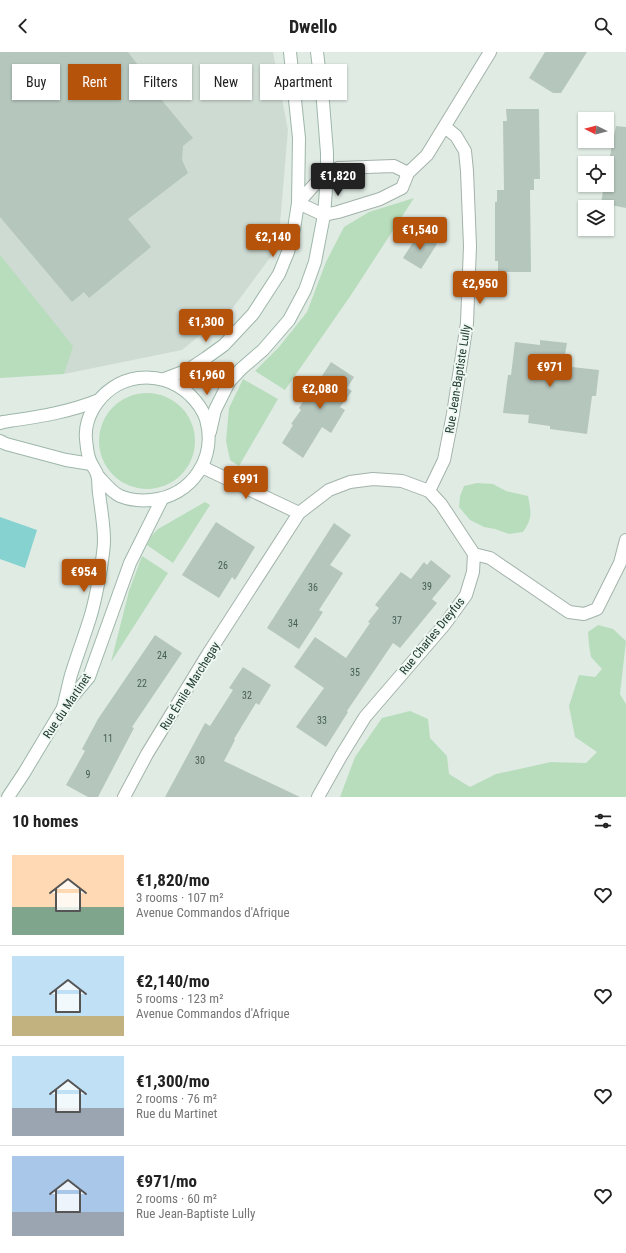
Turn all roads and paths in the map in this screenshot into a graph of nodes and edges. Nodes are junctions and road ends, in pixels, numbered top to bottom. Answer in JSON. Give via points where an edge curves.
{"nodes":[{"id":1,"x":290,"y":52,"type":"edge"},
{"id":2,"x":317,"y":52,"type":"edge"},
{"id":3,"x":490,"y":52,"type":"edge"},
{"id":4,"x":444,"y":127,"type":"junction"},
{"id":5,"x":327,"y":153,"type":"junction"},
{"id":6,"x":339,"y":168,"type":"junction"},
{"id":7,"x":408,"y":173,"type":"junction"},
{"id":8,"x":327,"y":177,"type":"junction"},
{"id":9,"x":298,"y":203,"type":"junction"},
{"id":10,"x":324,"y":215,"type":"junction"},
{"id":11,"x":164,"y":379,"type":"junction"},
{"id":12,"x":99,"y":400,"type":"junction"},
{"id":13,"x":0,"y":423,"type":"edge"},
{"id":14,"x":209,"y":437,"type":"junction"},
{"id":15,"x":0,"y":441,"type":"edge"},
{"id":16,"x":202,"y":467,"type":"junction"},
{"id":17,"x":94,"y":469,"type":"junction"},
{"id":18,"x":429,"y":491,"type":"junction"},
{"id":19,"x":162,"y":499,"type":"junction"},
{"id":20,"x":299,"y":513,"type":"junction"},
{"id":21,"x":626,"y":540,"type":"edge"},
{"id":22,"x":474,"y":554,"type":"junction"},
{"id":23,"x":63,"y":708,"type":"junction"},
{"id":24,"x":8,"y":797,"type":"edge"},
{"id":25,"x":124,"y":797,"type":"edge"},
{"id":26,"x":318,"y":797,"type":"edge"}],
"edges":[{"from":1,"to":9,"type":"street","via":[[299,138]]},
{"from":2,"to":5,"type":"street"},
{"from":3,"to":4,"type":"street"},
{"from":4,"to":7,"type":"street","via":[[427,155]]},
{"from":4,"to":18,"type":"street","name":"Rue Jean-Baptiste Lully","via":[[456,136],[465,151],[470,246],[468,300],[466,330],[446,452]]},
{"from":5,"to":6,"type":"street"},
{"from":5,"to":8,"type":"street"},
{"from":6,"to":7,"type":"street","via":[[394,166]]},
{"from":6,"to":8,"type":"street"},
{"from":7,"to":10,"type":"street","via":[[402,188],[380,199]]},
{"from":8,"to":9,"type":"street","via":[[315,184]]},
{"from":8,"to":10,"type":"street"},
{"from":9,"to":10,"type":"street"},
{"from":9,"to":11,"type":"street","via":[[288,252],[279,274],[253,314],[224,345],[188,370]]},
{"from":10,"to":14,"type":"street","via":[[315,262],[305,290],[289,320],[263,350],[229,382],[216,410]]},
{"from":11,"to":12,"type":"street","via":[[146,377],[128,380],[112,388]]},
{"from":11,"to":14,"type":"street","via":[[182,387],[196,401],[205,418]]},
{"from":12,"to":13,"type":"street","via":[[80,408]]},
{"from":12,"to":17,"type":"street","via":[[90,416],[86,433],[87,453]]},
{"from":14,"to":16,"type":"street"},
{"from":15,"to":17,"type":"street"},
{"from":16,"to":19,"type":"street","via":[[180,492]]},
{"from":16,"to":20,"type":"street"},
{"from":17,"to":19,"type":"street","via":[[107,486],[120,496],[140,501]]},
{"from":17,"to":23,"type":"street","via":[[104,540],[103,553],[90,616]]},
{"from":18,"to":20,"type":"street","via":[[402,481],[373,479],[350,482],[329,490]]},
{"from":18,"to":22,"type":"street","via":[[441,504]]},
{"from":19,"to":23,"type":"street","name":"Rue du Martinet","via":[[130,563],[89,677]]},
{"from":20,"to":25,"type":"street","name":"Rue Émile Marchegay","via":[[147,754]]},
{"from":21,"to":22,"type":"street","via":[[620,563],[597,609],[584,614],[569,612],[490,558]]},
{"from":22,"to":26,"type":"street","name":"Rue Charles Dreyfus","via":[[473,572],[466,595],[445,624],[365,717]]},
{"from":23,"to":24,"type":"street","name":"Rue du Martinet"}]}
